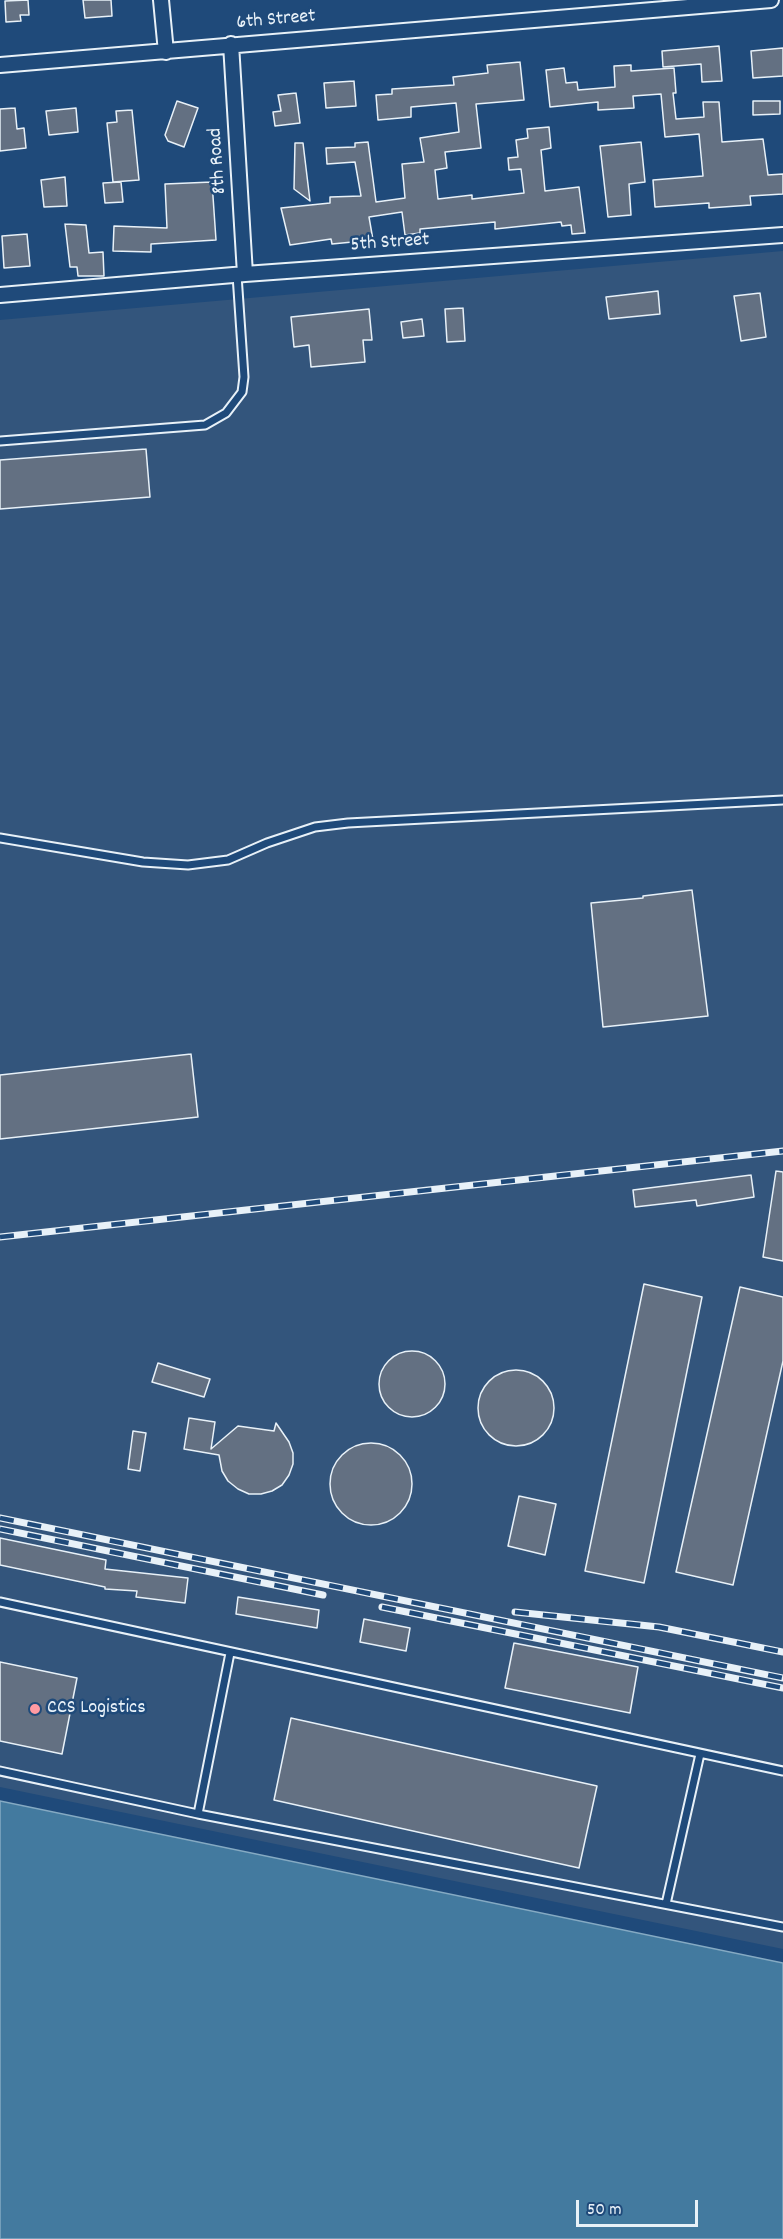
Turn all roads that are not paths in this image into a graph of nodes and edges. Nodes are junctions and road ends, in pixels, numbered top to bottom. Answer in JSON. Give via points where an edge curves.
{"nodes":[{"id":1,"x":161,"y":0,"type":"edge"},
{"id":2,"x":771,"y":0,"type":"edge"},
{"id":3,"x":698,"y":3,"type":"edge"},
{"id":4,"x":231,"y":44,"type":"junction"},
{"id":5,"x":166,"y":52,"type":"junction"},
{"id":6,"x":0,"y":65,"type":"edge"},
{"id":7,"x":783,"y":235,"type":"edge"},
{"id":8,"x":241,"y":275,"type":"junction"},
{"id":9,"x":0,"y":295,"type":"edge"},
{"id":10,"x":0,"y":441,"type":"edge"},
{"id":11,"x":783,"y":800,"type":"edge"},
{"id":12,"x":0,"y":838,"type":"edge"},
{"id":13,"x":0,"y":1602,"type":"edge"},
{"id":14,"x":230,"y":1653,"type":"junction"},
{"id":15,"x":700,"y":1754,"type":"junction"},
{"id":16,"x":0,"y":1771,"type":"edge"},
{"id":17,"x":783,"y":1771,"type":"edge"},
{"id":18,"x":198,"y":1814,"type":"junction"},
{"id":19,"x":666,"y":1904,"type":"junction"},
{"id":20,"x":783,"y":1927,"type":"edge"}],
"edges":[{"from":1,"to":5,"type":"street"},
{"from":2,"to":3,"type":"street","name":"6th Street"},
{"from":3,"to":4,"type":"street","name":"6th Street"},
{"from":4,"to":5,"type":"street","name":"6th Street"},
{"from":4,"to":8,"type":"street","name":"8th Road"},
{"from":5,"to":6,"type":"street","name":"6th Street"},
{"from":7,"to":8,"type":"street","name":"5th Street"},
{"from":8,"to":9,"type":"street","name":"5th Street"},
{"from":8,"to":10,"type":"lane","via":[[244,377],[242,392],[226,413],[205,425]]},
{"from":11,"to":12,"type":"lane","via":[[348,823],[315,827],[228,860],[188,865],[143,862]]},
{"from":13,"to":14,"type":"lane"},
{"from":14,"to":15,"type":"lane"},
{"from":14,"to":18,"type":"lane"},
{"from":15,"to":17,"type":"lane"},
{"from":15,"to":19,"type":"lane"},
{"from":16,"to":18,"type":"lane"},
{"from":18,"to":19,"type":"lane"},
{"from":19,"to":20,"type":"lane"}]}
